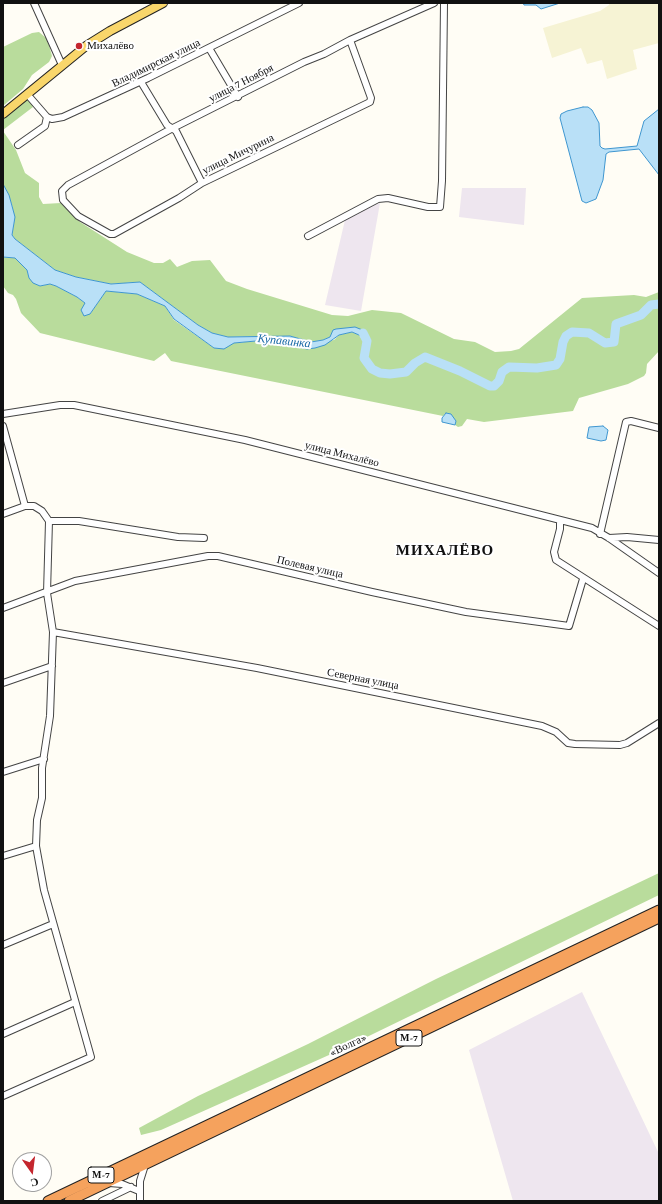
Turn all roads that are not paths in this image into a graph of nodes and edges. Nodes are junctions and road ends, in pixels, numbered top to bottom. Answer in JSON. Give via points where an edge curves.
{"nodes":[{"id":1,"x":34,"y":3,"type":"edge"},
{"id":2,"x":163,"y":3,"type":"edge"},
{"id":3,"x":299,"y":3,"type":"edge"},
{"id":4,"x":434,"y":3,"type":"edge"},
{"id":5,"x":444,"y":3,"type":"edge"},
{"id":6,"x":350,"y":40,"type":"junction"},
{"id":7,"x":209,"y":48,"type":"junction"},
{"id":8,"x":62,"y":65,"type":"junction"},
{"id":9,"x":141,"y":82,"type":"junction"},
{"id":10,"x":27,"y":94,"type":"junction"},
{"id":11,"x":238,"y":97,"type":"junction"},
{"id":12,"x":3,"y":114,"type":"edge"},
{"id":13,"x":47,"y":117,"type":"junction"},
{"id":14,"x":170,"y":129,"type":"junction"},
{"id":15,"x":18,"y":145,"type":"dead end"},
{"id":16,"x":202,"y":183,"type":"junction"},
{"id":17,"x":114,"y":234,"type":"joint"},
{"id":18,"x":308,"y":236,"type":"dead end"},
{"id":19,"x":4,"y":411,"type":"edge"},
{"id":20,"x":3,"y":426,"type":"edge"},
{"id":21,"x":659,"y":428,"type":"edge"},
{"id":22,"x":25,"y":506,"type":"junction"},
{"id":23,"x":3,"y":514,"type":"edge"},
{"id":24,"x":49,"y":521,"type":"junction"},
{"id":25,"x":560,"y":521,"type":"junction"},
{"id":26,"x":600,"y":534,"type":"junction"},
{"id":27,"x":204,"y":538,"type":"dead end"},
{"id":28,"x":609,"y":538,"type":"junction"},
{"id":29,"x":659,"y":540,"type":"edge"},
{"id":30,"x":659,"y":573,"type":"edge"},
{"id":31,"x":583,"y":579,"type":"junction"},
{"id":32,"x":48,"y":593,"type":"junction"},
{"id":33,"x":3,"y":608,"type":"edge"},
{"id":34,"x":659,"y":626,"type":"edge"},
{"id":35,"x":53,"y":632,"type":"junction"},
{"id":36,"x":52,"y":666,"type":"junction"},
{"id":37,"x":3,"y":683,"type":"edge"},
{"id":38,"x":659,"y":723,"type":"edge"},
{"id":39,"x":44,"y":759,"type":"junction"},
{"id":40,"x":3,"y":772,"type":"edge"},
{"id":41,"x":36,"y":846,"type":"junction"},
{"id":42,"x":3,"y":856,"type":"edge"},
{"id":43,"x":659,"y":910,"type":"edge"},
{"id":44,"x":659,"y":918,"type":"edge"},
{"id":45,"x":53,"y":924,"type":"junction"},
{"id":46,"x":3,"y":945,"type":"edge"},
{"id":47,"x":75,"y":1002,"type":"junction"},
{"id":48,"x":3,"y":1034,"type":"edge"},
{"id":49,"x":3,"y":1096,"type":"edge"},
{"id":50,"x":145,"y":1165,"type":"junction"},
{"id":51,"x":108,"y":1182,"type":"junction"},
{"id":52,"x":131,"y":1187,"type":"junction"},
{"id":53,"x":139,"y":1191,"type":"junction"},
{"id":54,"x":48,"y":1201,"type":"edge"},
{"id":55,"x":69,"y":1201,"type":"edge"},
{"id":56,"x":102,"y":1201,"type":"edge"},
{"id":57,"x":140,"y":1201,"type":"edge"}],
"edges":[{"from":1,"to":8,"type":"street"},
{"from":2,"to":8,"type":"main road","via":[[110,31]]},
{"from":3,"to":7,"type":"street","name":"Владимирская улица"},
{"from":4,"to":6,"type":"street","name":"улица 7 Ноября"},
{"from":5,"to":18,"type":"street","via":[[440,207],[428,207],[388,198],[378,199]]},
{"from":6,"to":11,"type":"street","name":"улица 7 Ноября"},
{"from":6,"to":16,"type":"street","name":"улица Мичурина","via":[[371,98],[370,102]]},
{"from":7,"to":9,"type":"street","name":"Владимирская улица"},
{"from":7,"to":11,"type":"street"},
{"from":8,"to":10,"type":"main road"},
{"from":9,"to":13,"type":"street","name":"Владимирская улица","via":[[63,117]]},
{"from":9,"to":14,"type":"street"},
{"from":10,"to":12,"type":"main road"},
{"from":10,"to":13,"type":"street"},
{"from":11,"to":14,"type":"street","name":"улица 7 Ноября"},
{"from":13,"to":15,"type":"street","via":[[45,126]]},
{"from":14,"to":16,"type":"street","via":[[176,132]]},
{"from":14,"to":17,"type":"street","name":"улица 7 Ноября","via":[[87,174],[62,191],[63,200],[78,216]]},
{"from":16,"to":17,"type":"street","name":"улица Мичурина"},
{"from":19,"to":25,"type":"street","name":"улица Михалёво","via":[[68,405],[96,408],[245,440]]},
{"from":20,"to":22,"type":"street"},
{"from":21,"to":26,"type":"street","via":[[626,422]]},
{"from":22,"to":23,"type":"street"},
{"from":22,"to":24,"type":"street","via":[[34,506],[42,511]]},
{"from":24,"to":27,"type":"street","via":[[79,521],[171,536]]},
{"from":24,"to":32,"type":"street"},
{"from":25,"to":26,"type":"street","name":"улица Михалёво","via":[[592,528]]},
{"from":25,"to":31,"type":"street","via":[[554,552],[556,560]]},
{"from":26,"to":28,"type":"street","name":"улица Михалёво"},
{"from":28,"to":29,"type":"street"},
{"from":28,"to":30,"type":"street","name":"улица Михалёво"},
{"from":31,"to":32,"type":"street","name":"Полевая улица","via":[[569,626],[451,609],[218,556],[203,556],[75,581]]},
{"from":31,"to":34,"type":"street"},
{"from":32,"to":33,"type":"street","name":"Полевая улица"},
{"from":32,"to":35,"type":"street"},
{"from":35,"to":36,"type":"street"},
{"from":35,"to":38,"type":"street","name":"Северная улица","via":[[257,668],[542,726],[556,732],[568,743],[620,745]]},
{"from":36,"to":37,"type":"street"},
{"from":36,"to":39,"type":"street","via":[[50,716]]},
{"from":39,"to":40,"type":"street"},
{"from":39,"to":41,"type":"street"},
{"from":41,"to":42,"type":"street"},
{"from":41,"to":45,"type":"street"},
{"from":43,"to":54,"type":"highway","name":"«Волга»","number":"М-7"},
{"from":44,"to":50,"type":"highway","name":"«Волга»","number":"М-7"},
{"from":45,"to":46,"type":"street"},
{"from":45,"to":47,"type":"street"},
{"from":47,"to":48,"type":"street"},
{"from":47,"to":49,"type":"street","via":[[91,1057]]},
{"from":50,"to":51,"type":"highway","name":"«Волга»","number":"М-7"},
{"from":50,"to":53,"type":"street"},
{"from":51,"to":52,"type":"street"},
{"from":51,"to":55,"type":"highway","name":"«Волга»","number":"М-7"},
{"from":52,"to":53,"type":"street"},
{"from":52,"to":56,"type":"street"},
{"from":53,"to":57,"type":"street"}]}
